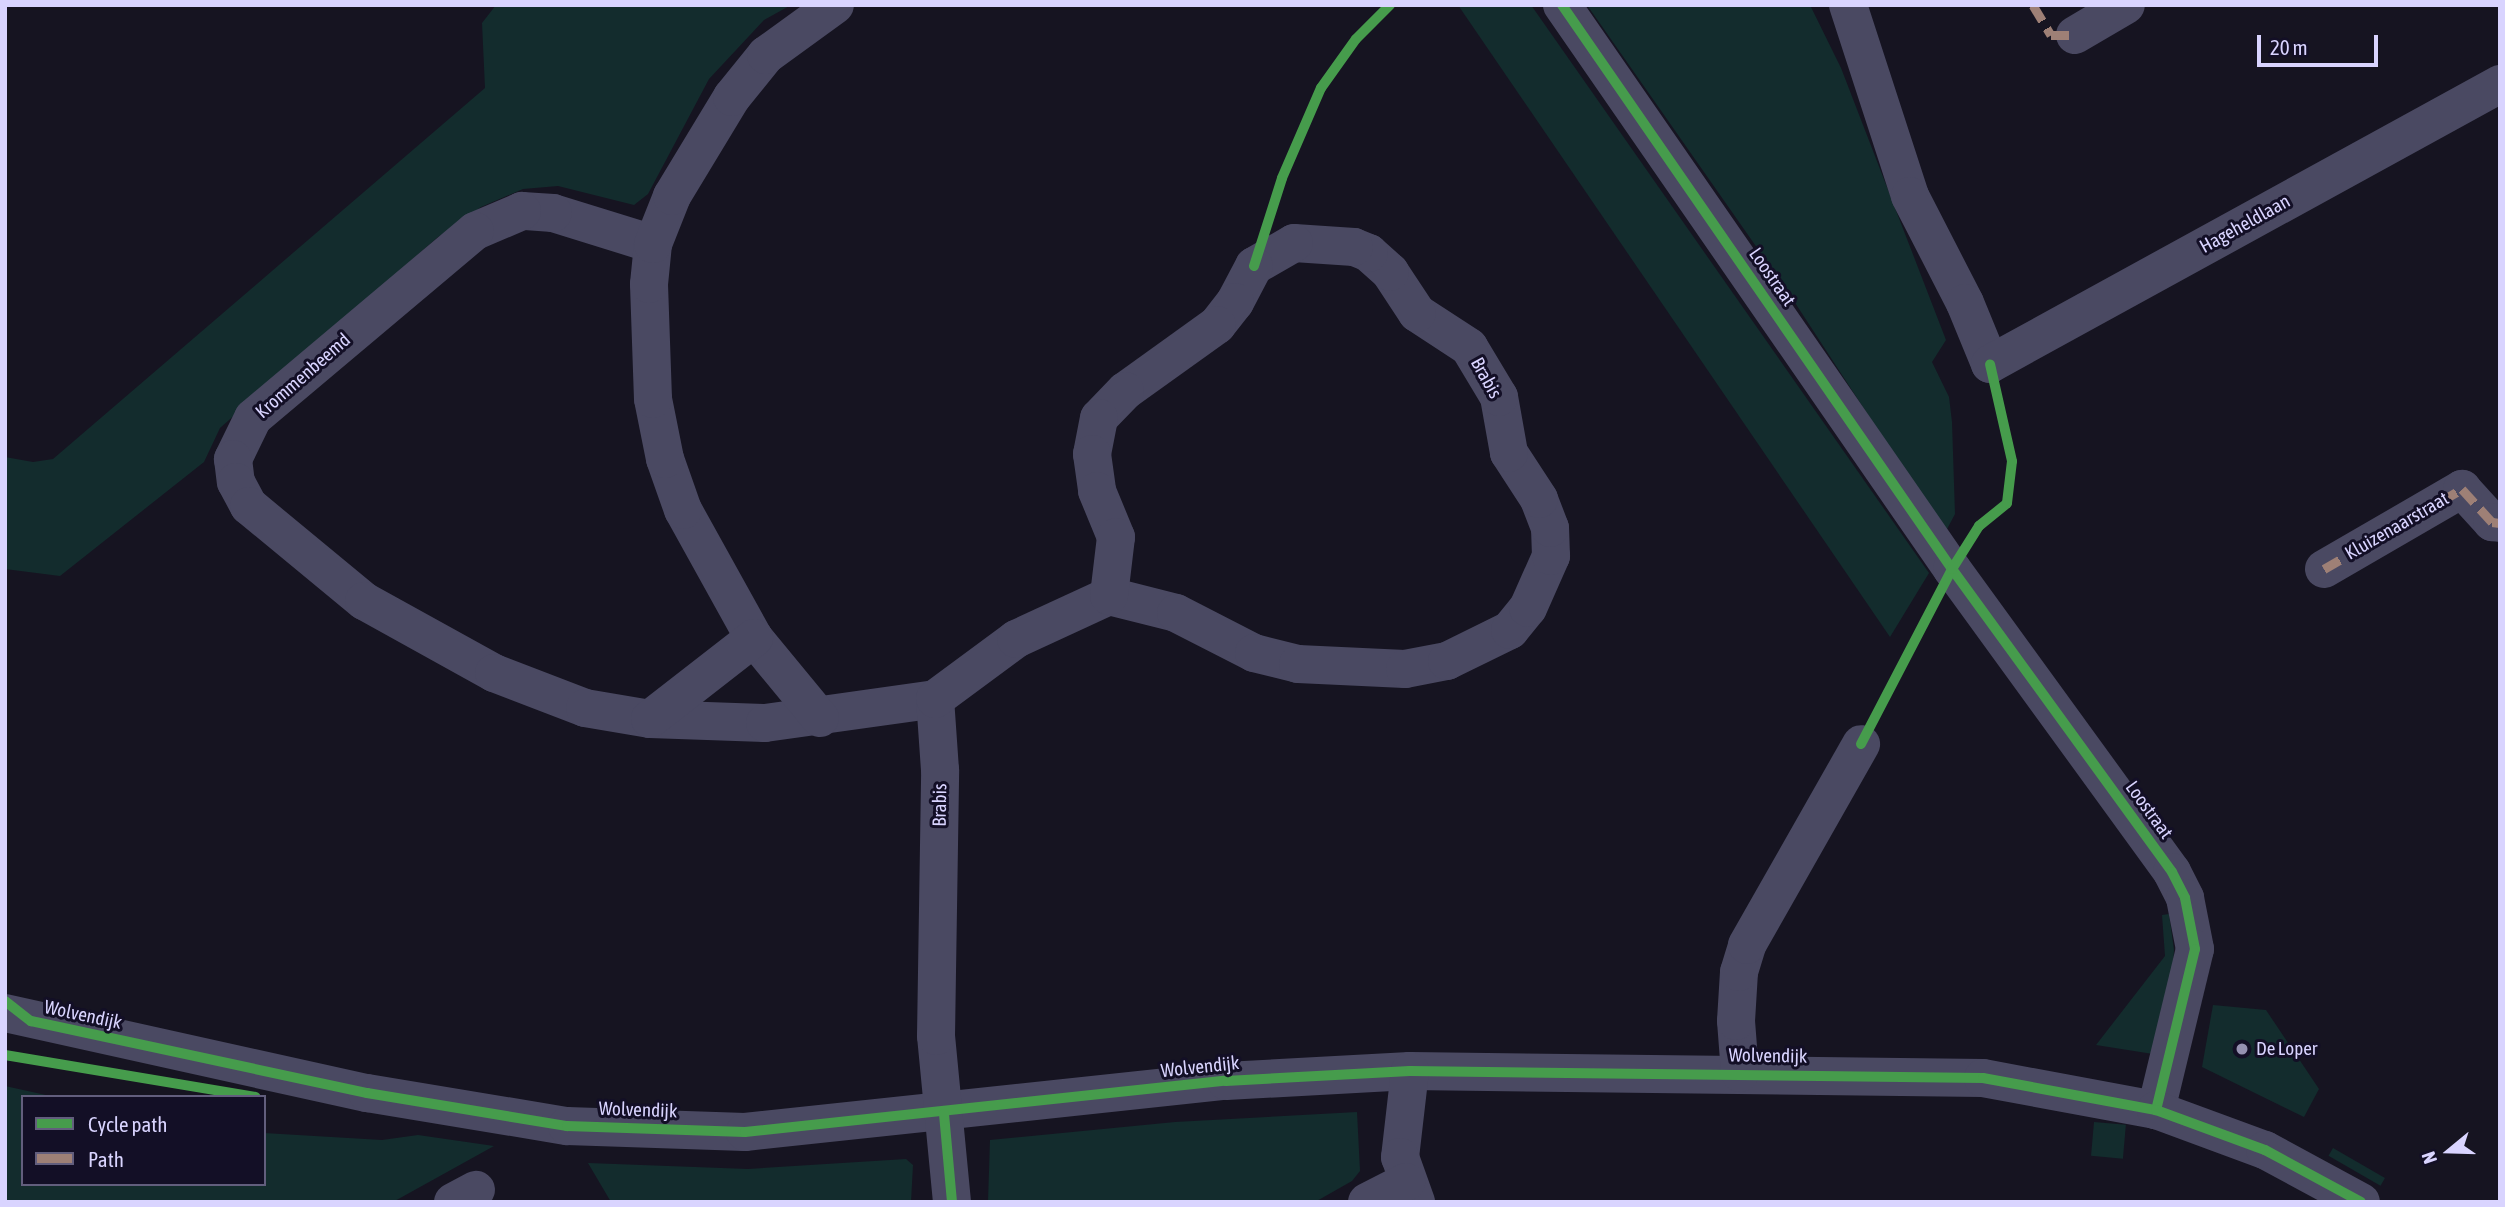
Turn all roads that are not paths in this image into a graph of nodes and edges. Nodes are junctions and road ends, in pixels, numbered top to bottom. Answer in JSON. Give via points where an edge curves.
{"nodes":[{"id":1,"x":835,"y":5,"type":"edge"},
{"id":2,"x":1562,"y":5,"type":"edge"},
{"id":3,"x":1848,"y":5,"type":"edge"},
{"id":4,"x":2126,"y":5,"type":"edge"},
{"id":5,"x":2076,"y":35,"type":"dead end"},
{"id":6,"x":2500,"y":84,"type":"edge"},
{"id":7,"x":653,"y":244,"type":"junction"},
{"id":8,"x":2500,"y":523,"type":"edge"},
{"id":9,"x":2324,"y":569,"type":"dead end"},
{"id":10,"x":1109,"y":596,"type":"junction"},
{"id":11,"x":754,"y":638,"type":"junction"},
{"id":12,"x":935,"y":699,"type":"junction"},
{"id":13,"x":820,"y":718,"type":"junction"},
{"id":14,"x":650,"y":719,"type":"junction"},
{"id":15,"x":1861,"y":744,"type":"dead end"},
{"id":16,"x":5,"y":1013,"type":"edge"},
{"id":17,"x":1410,"y":1071,"type":"junction"},
{"id":18,"x":1740,"y":1073,"type":"junction"},
{"id":19,"x":2156,"y":1110,"type":"junction"},
{"id":20,"x":944,"y":1114,"type":"junction"},
{"id":21,"x":1411,"y":1192,"type":"edge"},
{"id":22,"x":952,"y":1202,"type":"edge"},
{"id":23,"x":1367,"y":1202,"type":"edge"},
{"id":24,"x":2361,"y":1202,"type":"edge"}],
"edges":[{"from":1,"to":7,"type":"street","via":[[766,55],[732,97],[672,196]]},
{"from":2,"to":19,"type":"street","name":"Loostraat","via":[[1952,569],[2172,872],[2185,898],[2194,948]]},
{"from":3,"to":6,"type":"street","name":"Hageheldlaan","via":[[1910,196],[1965,303],[1990,364]]},
{"from":4,"to":5,"type":"street"},
{"from":7,"to":11,"type":"street","via":[[648,338],[665,459],[682,510]]},
{"from":7,"to":14,"type":"street","name":"Krommenbeemd","via":[[553,213],[522,211],[493,221],[446,252],[253,418],[233,459],[236,482],[249,506],[364,601],[535,692],[585,708]]},
{"from":8,"to":9,"type":"street","name":"Kluizenaarstraat","via":[[2492,522],[2462,489]]},
{"from":10,"to":10,"type":"street","name":"Brabis","via":[[1116,537],[1097,491],[1092,454],[1099,418],[1125,391],[1217,325],[1254,266],[1294,243],[1354,247],[1369,253],[1390,272],[1417,313],[1469,347],[1499,397],[1509,453],[1539,499],[1550,528],[1551,556],[1544,580],[1510,630],[1447,661],[1405,669],[1298,664],[1254,653],[1176,613]]},
{"from":10,"to":12,"type":"street","via":[[1046,622]]},
{"from":11,"to":13,"type":"street"},
{"from":11,"to":14,"type":"street"},
{"from":12,"to":13,"type":"street","name":"Krommenbeemd"},
{"from":12,"to":20,"type":"street","name":"Brabis","via":[[940,770],[936,1036]]},
{"from":13,"to":14,"type":"street","name":"Krommenbeemd","via":[[765,723]]},
{"from":15,"to":18,"type":"street","via":[[1747,946],[1739,972],[1736,1021]]},
{"from":16,"to":20,"type":"street","name":"Wolvendijk","via":[[367,1093],[567,1126],[745,1132]]},
{"from":17,"to":18,"type":"street","name":"Wolvendijk"},
{"from":17,"to":20,"type":"street","name":"Wolvendijk","via":[[1226,1081]]},
{"from":17,"to":21,"type":"street","via":[[1400,1157]]},
{"from":18,"to":19,"type":"street","name":"Wolvendijk","via":[[1983,1078]]},
{"from":19,"to":24,"type":"street","name":"Wolvendijk","via":[[2264,1150]]},
{"from":20,"to":22,"type":"street","name":"Brabis"},
{"from":21,"to":23,"type":"street"}]}
